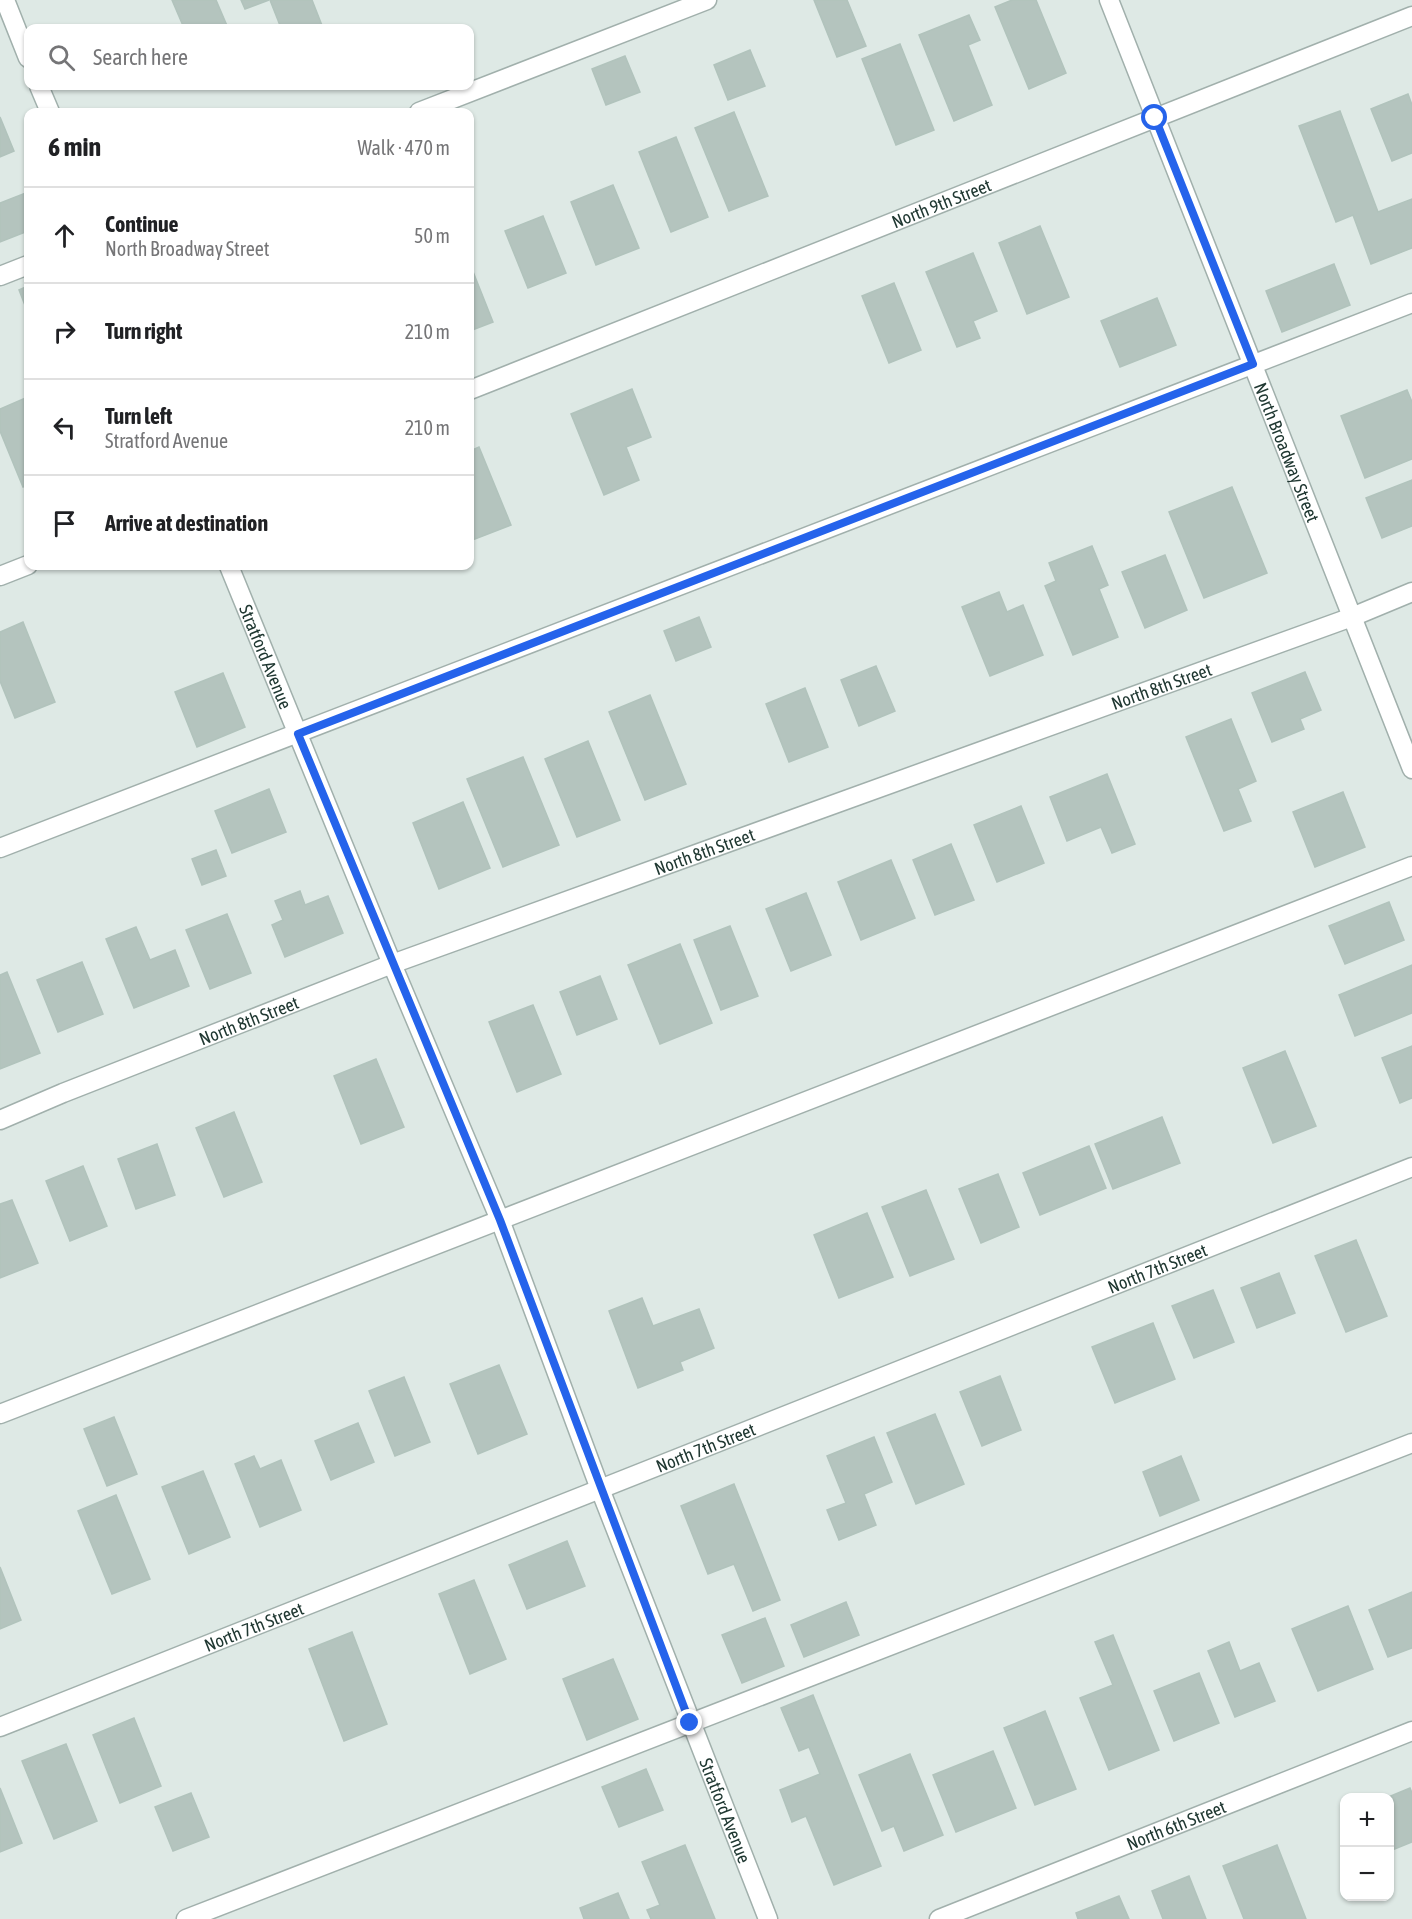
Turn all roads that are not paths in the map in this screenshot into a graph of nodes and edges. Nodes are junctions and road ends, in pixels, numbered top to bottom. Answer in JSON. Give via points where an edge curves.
{"nodes":[{"id":1,"x":5,"y":0,"type":"edge"},
{"id":2,"x":707,"y":0,"type":"edge"},
{"id":3,"x":1109,"y":0,"type":"edge"},
{"id":4,"x":1412,"y":16,"type":"edge"},
{"id":5,"x":24,"y":48,"type":"edge"},
{"id":6,"x":41,"y":90,"type":"edge"},
{"id":7,"x":48,"y":108,"type":"edge"},
{"id":8,"x":430,"y":108,"type":"edge"},
{"id":9,"x":1155,"y":118,"type":"junction"},
{"id":10,"x":24,"y":267,"type":"edge"},
{"id":11,"x":0,"y":276,"type":"edge"},
{"id":12,"x":1412,"y":303,"type":"edge"},
{"id":13,"x":1253,"y":364,"type":"junction"},
{"id":14,"x":474,"y":388,"type":"edge"},
{"id":15,"x":24,"y":567,"type":"edge"},
{"id":16,"x":231,"y":570,"type":"edge"},
{"id":17,"x":0,"y":576,"type":"edge"},
{"id":18,"x":1412,"y":592,"type":"edge"},
{"id":19,"x":1352,"y":617,"type":"junction"},
{"id":20,"x":298,"y":734,"type":"junction"},
{"id":21,"x":1412,"y":769,"type":"edge"},
{"id":22,"x":0,"y":848,"type":"edge"},
{"id":23,"x":1412,"y":866,"type":"edge"},
{"id":24,"x":392,"y":964,"type":"junction"},
{"id":25,"x":0,"y":1120,"type":"edge"},
{"id":26,"x":1412,"y":1167,"type":"edge"},
{"id":27,"x":500,"y":1220,"type":"junction"},
{"id":28,"x":0,"y":1414,"type":"edge"},
{"id":29,"x":1412,"y":1443,"type":"edge"},
{"id":30,"x":600,"y":1489,"type":"junction"},
{"id":31,"x":690,"y":1723,"type":"junction"},
{"id":32,"x":0,"y":1727,"type":"edge"},
{"id":33,"x":1412,"y":1731,"type":"edge"},
{"id":34,"x":186,"y":1919,"type":"edge"},
{"id":35,"x":768,"y":1919,"type":"edge"},
{"id":36,"x":939,"y":1919,"type":"edge"}],
"edges":[{"from":1,"to":5,"type":"street"},
{"from":2,"to":8,"type":"street"},
{"from":3,"to":9,"type":"street","name":"North Broadway Street"},
{"from":4,"to":9,"type":"street","name":"North 9th Street"},
{"from":6,"to":7,"type":"street"},
{"from":9,"to":13,"type":"street","name":"North Broadway Street"},
{"from":9,"to":14,"type":"street","name":"North 9th Street"},
{"from":10,"to":11,"type":"street"},
{"from":12,"to":13,"type":"street"},
{"from":13,"to":19,"type":"street","name":"North Broadway Street"},
{"from":13,"to":20,"type":"street"},
{"from":15,"to":17,"type":"street"},
{"from":16,"to":20,"type":"street","name":"Stratford Avenue"},
{"from":18,"to":19,"type":"street","name":"North 8th Street"},
{"from":19,"to":21,"type":"street","name":"North Broadway Street"},
{"from":19,"to":24,"type":"street","name":"North 8th Street"},
{"from":20,"to":22,"type":"street"},
{"from":20,"to":24,"type":"street","name":"Stratford Avenue"},
{"from":23,"to":27,"type":"street"},
{"from":24,"to":25,"type":"street","name":"North 8th Street"},
{"from":24,"to":27,"type":"street","name":"Stratford Avenue"},
{"from":26,"to":30,"type":"street","name":"North 7th Street"},
{"from":27,"to":28,"type":"street"},
{"from":27,"to":30,"type":"street","name":"Stratford Avenue"},
{"from":29,"to":31,"type":"street"},
{"from":30,"to":31,"type":"street","name":"Stratford Avenue"},
{"from":30,"to":32,"type":"street","name":"North 7th Street"},
{"from":31,"to":34,"type":"street"},
{"from":31,"to":35,"type":"street","name":"Stratford Avenue"},
{"from":33,"to":36,"type":"street","name":"North 6th Street"}]}
